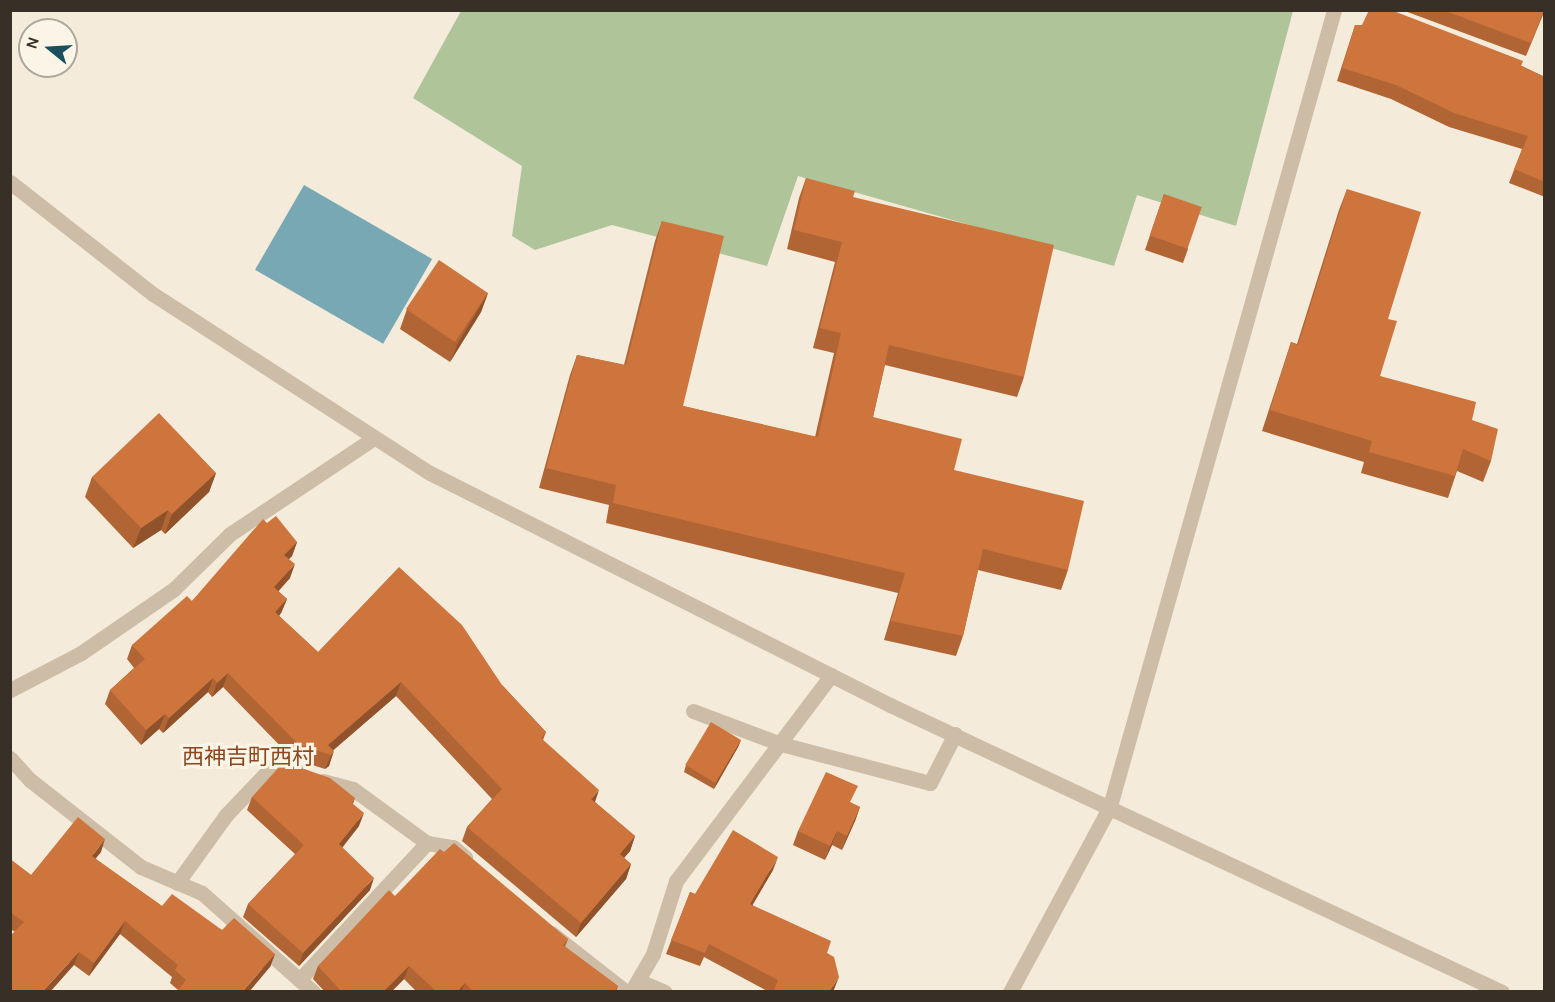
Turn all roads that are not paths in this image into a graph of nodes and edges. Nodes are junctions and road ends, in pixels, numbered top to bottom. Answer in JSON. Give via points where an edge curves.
{"nodes":[{"id":1,"x":1334,"y":10,"type":"edge"},
{"id":2,"x":10,"y":182,"type":"edge"},
{"id":3,"x":374,"y":438,"type":"junction"},
{"id":4,"x":831,"y":675,"type":"junction"},
{"id":5,"x":10,"y":690,"type":"edge"},
{"id":6,"x":693,"y":711,"type":"dead end"},
{"id":7,"x":955,"y":734,"type":"junction"},
{"id":8,"x":781,"y":744,"type":"junction"},
{"id":9,"x":10,"y":758,"type":"edge"},
{"id":10,"x":1110,"y":806,"type":"junction"},
{"id":11,"x":427,"y":843,"type":"junction"},
{"id":12,"x":479,"y":869,"type":"edge"},
{"id":13,"x":177,"y":883,"type":"junction"},
{"id":14,"x":536,"y":918,"type":"edge"},
{"id":15,"x":301,"y":978,"type":"junction"},
{"id":16,"x":635,"y":986,"type":"edge"},
{"id":17,"x":313,"y":992,"type":"edge"},
{"id":18,"x":626,"y":992,"type":"edge"},
{"id":19,"x":665,"y":992,"type":"edge"},
{"id":20,"x":1010,"y":992,"type":"edge"},
{"id":21,"x":1503,"y":992,"type":"edge"}],
"edges":[{"from":1,"to":10,"type":"street"},
{"from":2,"to":3,"type":"street","via":[[153,294]]},
{"from":3,"to":4,"type":"street","via":[[430,473]]},
{"from":3,"to":5,"type":"street","via":[[230,534],[165,595],[81,653]]},
{"from":4,"to":7,"type":"street"},
{"from":4,"to":8,"type":"street"},
{"from":6,"to":8,"type":"street"},
{"from":7,"to":8,"type":"street","via":[[930,783]]},
{"from":7,"to":10,"type":"street"},
{"from":8,"to":16,"type":"street","via":[[676,881],[653,954]]},
{"from":9,"to":13,"type":"street","via":[[30,780],[141,867]]},
{"from":10,"to":20,"type":"street"},
{"from":10,"to":21,"type":"street"},
{"from":11,"to":12,"type":"street","via":[[453,847]]},
{"from":11,"to":13,"type":"street","via":[[352,789],[279,765],[226,815]]},
{"from":11,"to":15,"type":"street"},
{"from":13,"to":15,"type":"street","via":[[202,893]]},
{"from":14,"to":18,"type":"street"},
{"from":15,"to":17,"type":"street"},
{"from":16,"to":19,"type":"street"}]}
